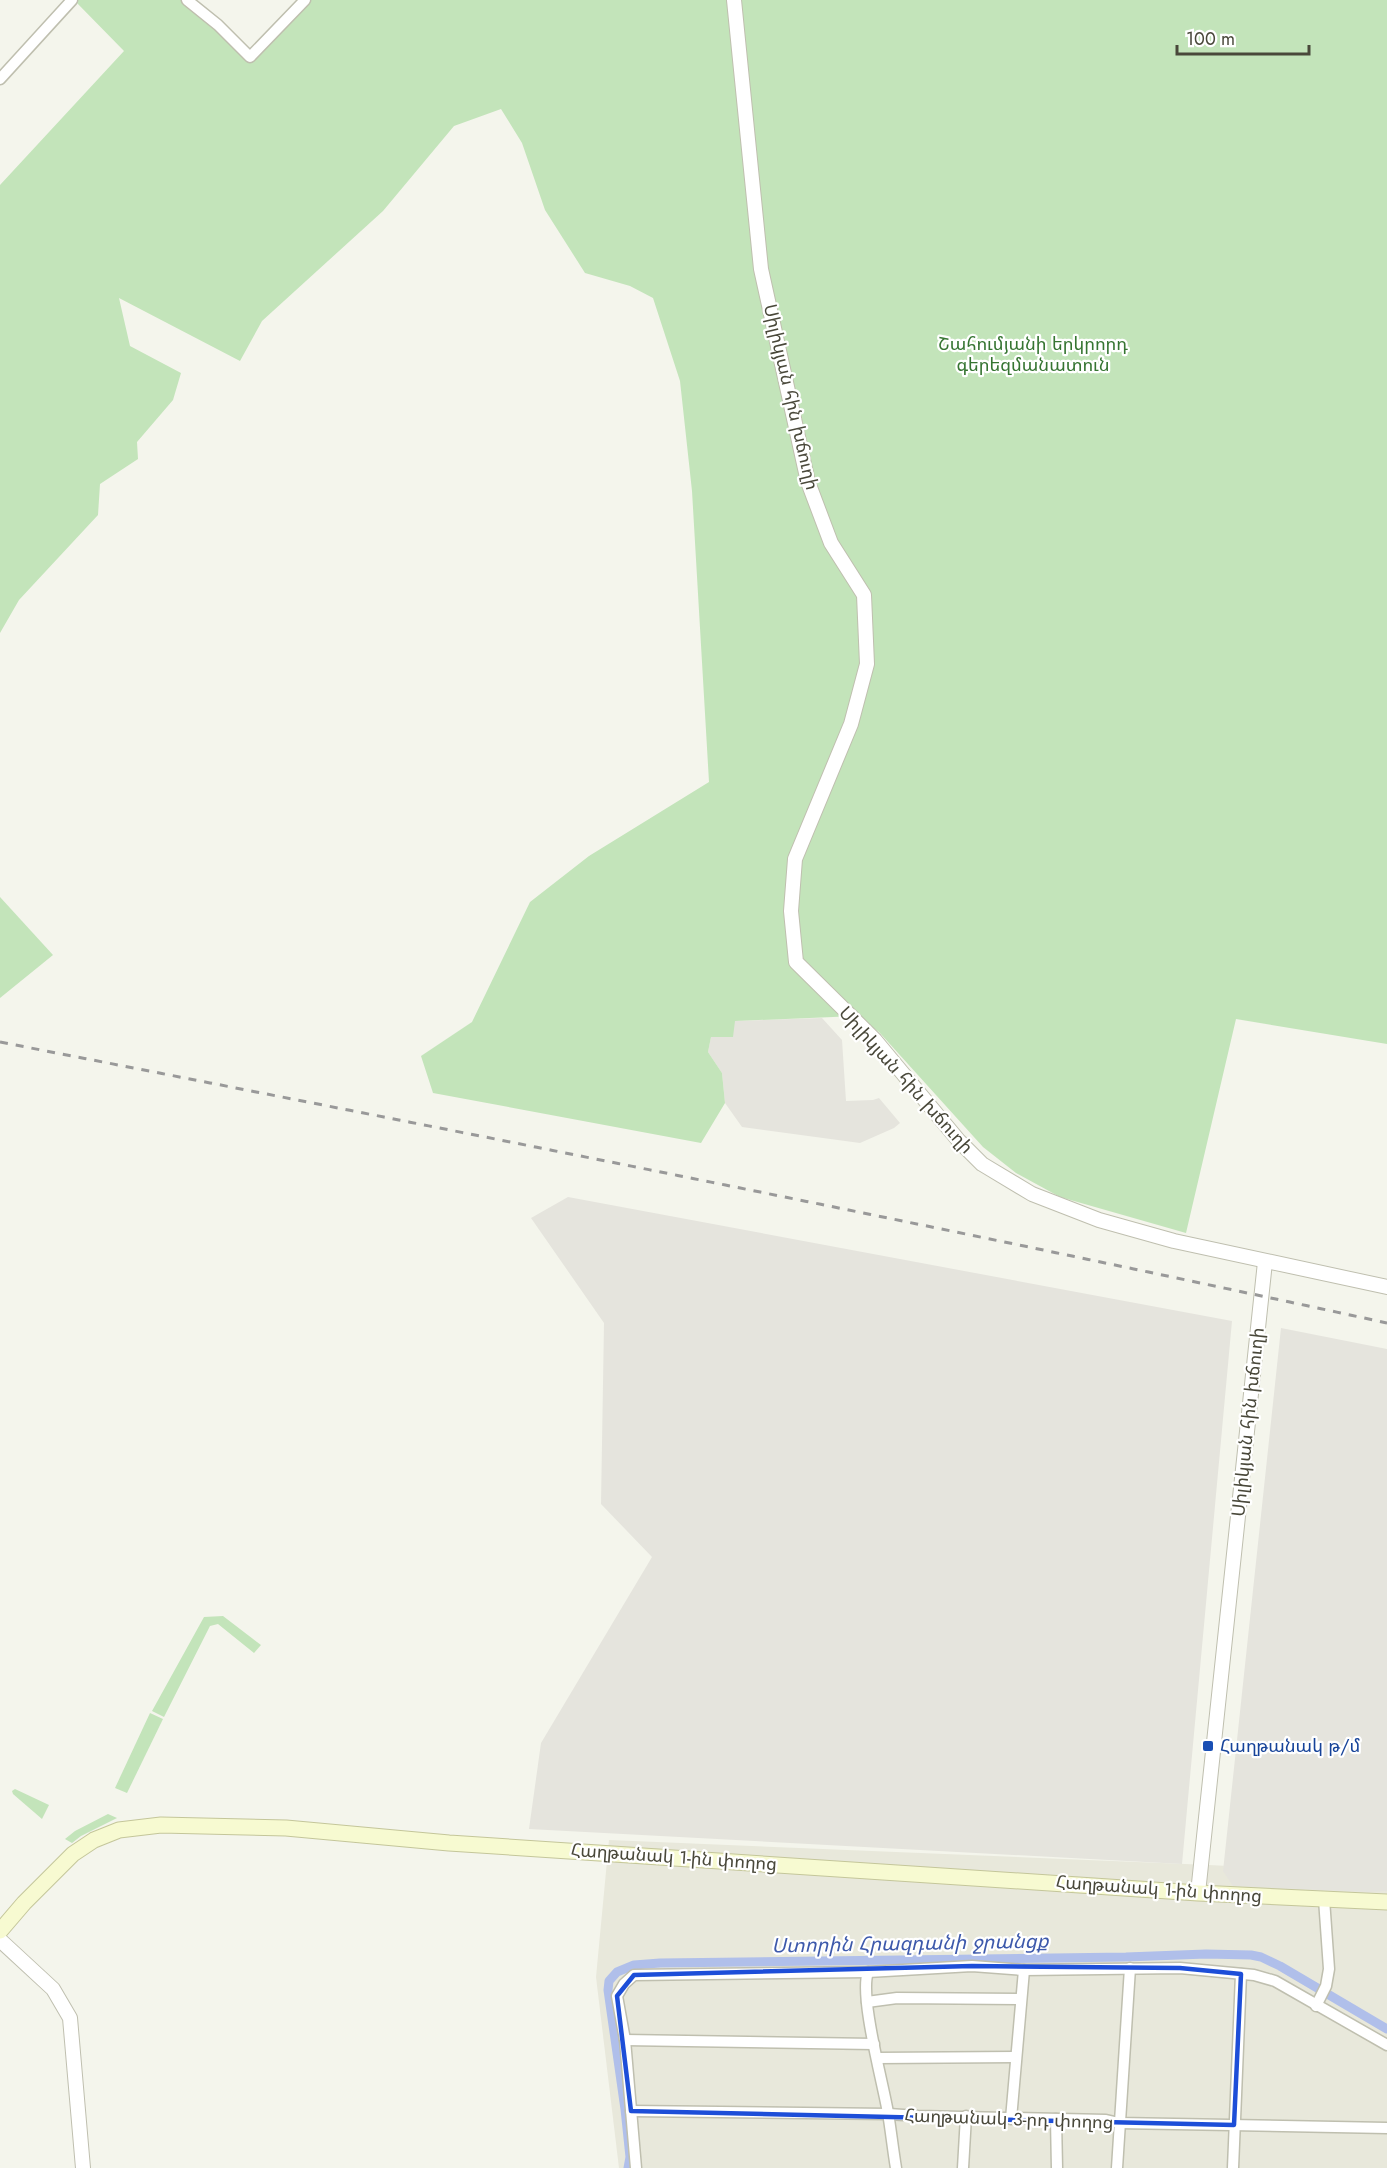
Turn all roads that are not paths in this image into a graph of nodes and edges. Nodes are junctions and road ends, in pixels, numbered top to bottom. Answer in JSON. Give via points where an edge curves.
{"nodes":[{"id":1,"x":72,"y":0,"type":"edge"},
{"id":2,"x":187,"y":0,"type":"edge"},
{"id":3,"x":305,"y":0,"type":"edge"},
{"id":4,"x":734,"y":0,"type":"edge"},
{"id":5,"x":0,"y":79,"type":"edge"},
{"id":6,"x":1265,"y":1262,"type":"junction"},
{"id":7,"x":1387,"y":1287,"type":"edge"},
{"id":8,"x":1198,"y":1893,"type":"junction"},
{"id":9,"x":1324,"y":1899,"type":"junction"},
{"id":10,"x":1387,"y":1902,"type":"edge"},
{"id":11,"x":0,"y":1931,"type":"edge"},
{"id":12,"x":0,"y":1940,"type":"edge"},
{"id":13,"x":1130,"y":1968,"type":"junction"},
{"id":14,"x":1024,"y":1970,"type":"junction"},
{"id":15,"x":868,"y":1972,"type":"junction"},
{"id":16,"x":1241,"y":1974,"type":"junction"},
{"id":17,"x":1020,"y":1999,"type":"junction"},
{"id":18,"x":867,"y":2002,"type":"junction"},
{"id":19,"x":1316,"y":2006,"type":"junction"},
{"id":20,"x":625,"y":2040,"type":"junction"},
{"id":21,"x":874,"y":2044,"type":"junction"},
{"id":22,"x":1387,"y":2045,"type":"edge"},
{"id":23,"x":1016,"y":2057,"type":"junction"},
{"id":24,"x":878,"y":2058,"type":"junction"},
{"id":25,"x":631,"y":2111,"type":"junction"},
{"id":26,"x":888,"y":2114,"type":"junction"},
{"id":27,"x":966,"y":2116,"type":"junction"},
{"id":28,"x":1011,"y":2119,"type":"junction"},
{"id":29,"x":1056,"y":2119,"type":"junction"},
{"id":30,"x":1119,"y":2123,"type":"junction"},
{"id":31,"x":1234,"y":2125,"type":"junction"},
{"id":32,"x":1387,"y":2128,"type":"edge"},
{"id":33,"x":82,"y":2168,"type":"edge"},
{"id":34,"x":636,"y":2168,"type":"edge"},
{"id":35,"x":896,"y":2168,"type":"edge"},
{"id":36,"x":963,"y":2168,"type":"edge"},
{"id":37,"x":1057,"y":2168,"type":"edge"},
{"id":38,"x":1117,"y":2168,"type":"edge"},
{"id":39,"x":1233,"y":2168,"type":"edge"}],
"edges":[{"from":1,"to":5,"type":"street"},
{"from":2,"to":3,"type":"street","via":[[250,57]]},
{"from":4,"to":6,"type":"street","name":"Սիլիկյան հին խճուղի","via":[[764,280],[808,482],[831,543],[864,596],[867,664],[851,724],[795,859],[791,911],[795,962],[875,1040],[958,1141],[982,1164],[1032,1194],[1099,1220]]},
{"from":6,"to":7,"type":"street"},
{"from":6,"to":8,"type":"street","name":"Սիլիկյան հին խճուղի"},
{"from":8,"to":9,"type":"main road","name":"Հաղթանակ 1-ին փողոց"},
{"from":8,"to":11,"type":"main road","name":"Հաղթանակ 1-ին փողոց","via":[[449,1843],[286,1828],[161,1825],[119,1830],[94,1840],[73,1854]]},
{"from":9,"to":10,"type":"main road","name":"Հաղթանակ 1-ին փողոց"},
{"from":9,"to":19,"type":"street","via":[[1329,1970]]},
{"from":12,"to":33,"type":"street","via":[[52,1989],[70,2018]]},
{"from":13,"to":14,"type":"street"},
{"from":13,"to":16,"type":"street"},
{"from":13,"to":30,"type":"street"},
{"from":14,"to":15,"type":"street","via":[[972,1966]]},
{"from":14,"to":17,"type":"street"},
{"from":15,"to":18,"type":"street"},
{"from":15,"to":20,"type":"street","via":[[634,1975],[617,1996]]},
{"from":16,"to":19,"type":"street","via":[[1275,1981]]},
{"from":16,"to":31,"type":"street"},
{"from":17,"to":18,"type":"street","via":[[897,1998]]},
{"from":17,"to":23,"type":"street"},
{"from":18,"to":21,"type":"street"},
{"from":19,"to":22,"type":"street"},
{"from":20,"to":21,"type":"street"},
{"from":20,"to":25,"type":"street"},
{"from":21,"to":24,"type":"street"},
{"from":23,"to":24,"type":"street"},
{"from":23,"to":28,"type":"street"},
{"from":24,"to":26,"type":"street"},
{"from":25,"to":26,"type":"street","name":"Հաղթանակ 3-րդ փողոց"},
{"from":25,"to":34,"type":"street"},
{"from":26,"to":27,"type":"street","name":"Հաղթանակ 3-րդ փողոց"},
{"from":26,"to":35,"type":"street"},
{"from":27,"to":28,"type":"street","name":"Հաղթանակ 3-րդ փողոց"},
{"from":27,"to":36,"type":"street"},
{"from":28,"to":29,"type":"street","name":"Հաղթանակ 3-րդ փողոց"},
{"from":29,"to":30,"type":"street","name":"Հաղթանակ 3-րդ փողոց"},
{"from":29,"to":37,"type":"street"},
{"from":30,"to":31,"type":"street","name":"Հաղթանակ 3-րդ փողոց"},
{"from":30,"to":38,"type":"street"},
{"from":31,"to":32,"type":"street","name":"Հաղթանակ 3-րդ փողոց"},
{"from":31,"to":39,"type":"street"}]}
